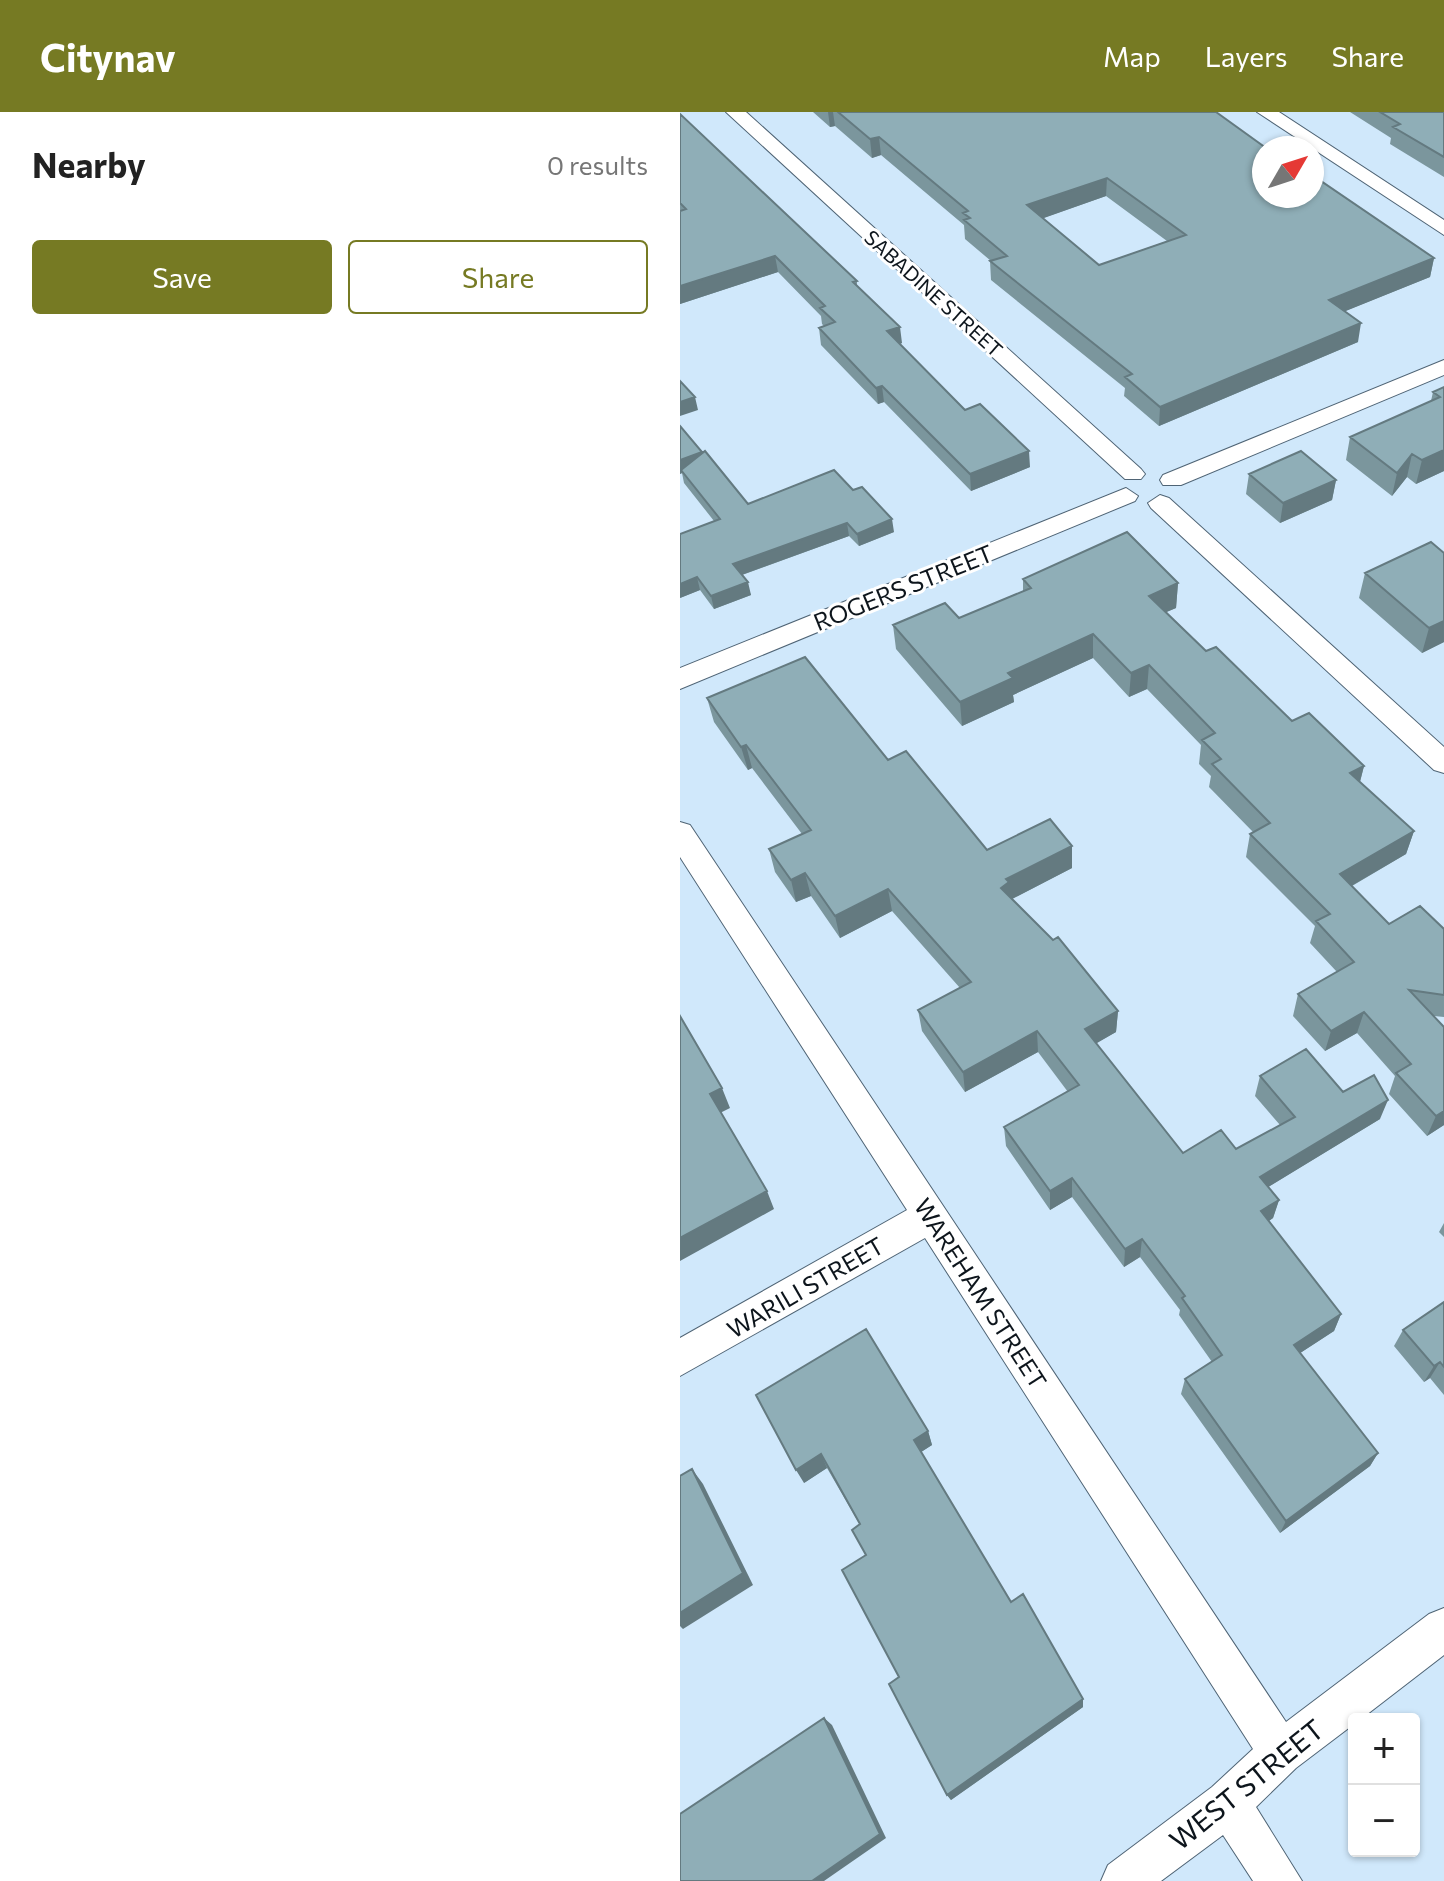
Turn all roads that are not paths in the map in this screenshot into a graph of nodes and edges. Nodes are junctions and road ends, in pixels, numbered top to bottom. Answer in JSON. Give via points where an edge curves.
{"nodes":[{"id":1,"x":735,"y":112,"type":"edge"},
{"id":2,"x":1266,"y":112,"type":"edge"},
{"id":3,"x":1444,"y":229,"type":"edge"},
{"id":4,"x":1444,"y":367,"type":"edge"},
{"id":5,"x":1130,"y":485,"type":"junction"},
{"id":6,"x":1166,"y":492,"type":"junction"},
{"id":7,"x":680,"y":679,"type":"edge"},
{"id":8,"x":1444,"y":763,"type":"edge"},
{"id":9,"x":680,"y":833,"type":"edge"},
{"id":10,"x":930,"y":1216,"type":"junction"},
{"id":11,"x":680,"y":1358,"type":"edge"},
{"id":12,"x":1444,"y":1629,"type":"edge"},
{"id":13,"x":1281,"y":1753,"type":"junction"},
{"id":14,"x":1228,"y":1803,"type":"junction"},
{"id":15,"x":1124,"y":1881,"type":"edge"},
{"id":16,"x":1279,"y":1881,"type":"edge"}],
"edges":[{"from":1,"to":5,"type":"street","name":"SABADINE STREET"},
{"from":2,"to":3,"type":"street"},
{"from":4,"to":6,"type":"street"},
{"from":5,"to":6,"type":"street","via":[[1145,504]]},
{"from":5,"to":7,"type":"street","name":"ROGERS STREET"},
{"from":6,"to":8,"type":"street"},
{"from":9,"to":10,"type":"street","name":"WAREHAM STREET"},
{"from":10,"to":11,"type":"street","name":"WARILI STREET"},
{"from":10,"to":13,"type":"street","name":"WAREHAM STREET"},
{"from":12,"to":13,"type":"street","name":"WEST STREET"},
{"from":13,"to":14,"type":"street","name":"WEST STREET"},
{"from":14,"to":15,"type":"street","name":"WEST STREET"},
{"from":14,"to":16,"type":"street"}]}
